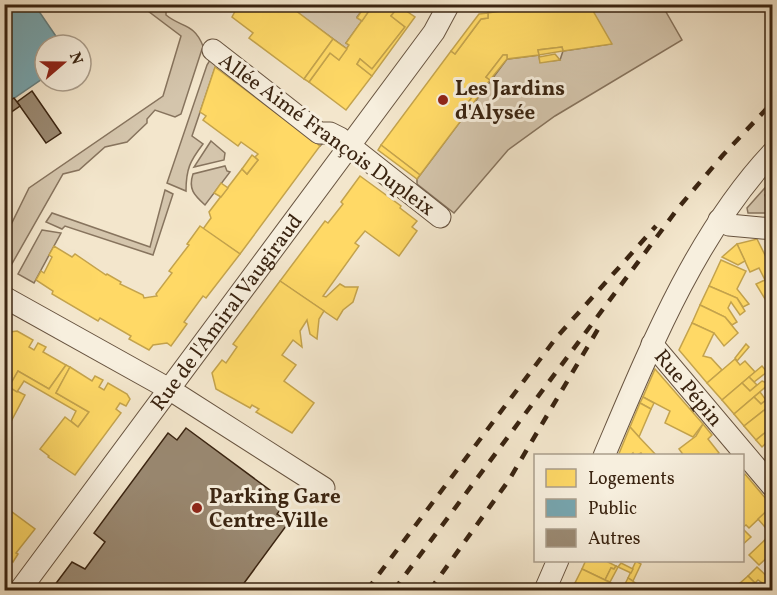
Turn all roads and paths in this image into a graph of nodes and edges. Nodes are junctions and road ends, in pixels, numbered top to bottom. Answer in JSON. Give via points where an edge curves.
{"nodes":[{"id":1,"x":449,"y":4,"type":"edge"},
{"id":2,"x":462,"y":4,"type":"edge"},
{"id":3,"x":434,"y":32,"type":"junction"},
{"id":4,"x":213,"y":50,"type":"dead end"},
{"id":5,"x":350,"y":145,"type":"junction"},
{"id":6,"x":772,"y":153,"type":"edge"},
{"id":7,"x":440,"y":217,"type":"dead end"},
{"id":8,"x":719,"y":220,"type":"junction"},
{"id":9,"x":772,"y":229,"type":"edge"},
{"id":10,"x":4,"y":297,"type":"edge"},
{"id":11,"x":652,"y":344,"type":"junction"},
{"id":12,"x":169,"y":389,"type":"junction"},
{"id":13,"x":605,"y":454,"type":"edge"},
{"id":14,"x":772,"y":486,"type":"edge"},
{"id":15,"x":324,"y":489,"type":"dead end"},
{"id":16,"x":558,"y":562,"type":"edge"},
{"id":17,"x":20,"y":591,"type":"edge"},
{"id":18,"x":545,"y":591,"type":"edge"}],
"edges":[{"from":1,"to":3,"type":"street","name":"Rue de l'Amiral Vaugiraud"},
{"from":2,"to":3,"type":"street","name":"Rue de l'Amiral Vaugiraud"},
{"from":3,"to":5,"type":"street","name":"Rue de l'Amiral Vaugiraud"},
{"from":4,"to":5,"type":"street","name":"Allée Aimé François Dupleix","via":[[319,133],[330,133]]},
{"from":5,"to":7,"type":"street","name":"Allée Aimé François Dupleix"},
{"from":5,"to":12,"type":"street","name":"Rue de l'Amiral Vaugiraud"},
{"from":6,"to":8,"type":"street"},
{"from":8,"to":9,"type":"street","via":[[729,225]]},
{"from":8,"to":11,"type":"street"},
{"from":10,"to":12,"type":"street"},
{"from":11,"to":13,"type":"street"},
{"from":11,"to":14,"type":"street","name":"Rue Pépin"},
{"from":12,"to":15,"type":"street"},
{"from":12,"to":17,"type":"street","name":"Rue de l'Amiral Vaugiraud"},
{"from":16,"to":18,"type":"street"}]}
